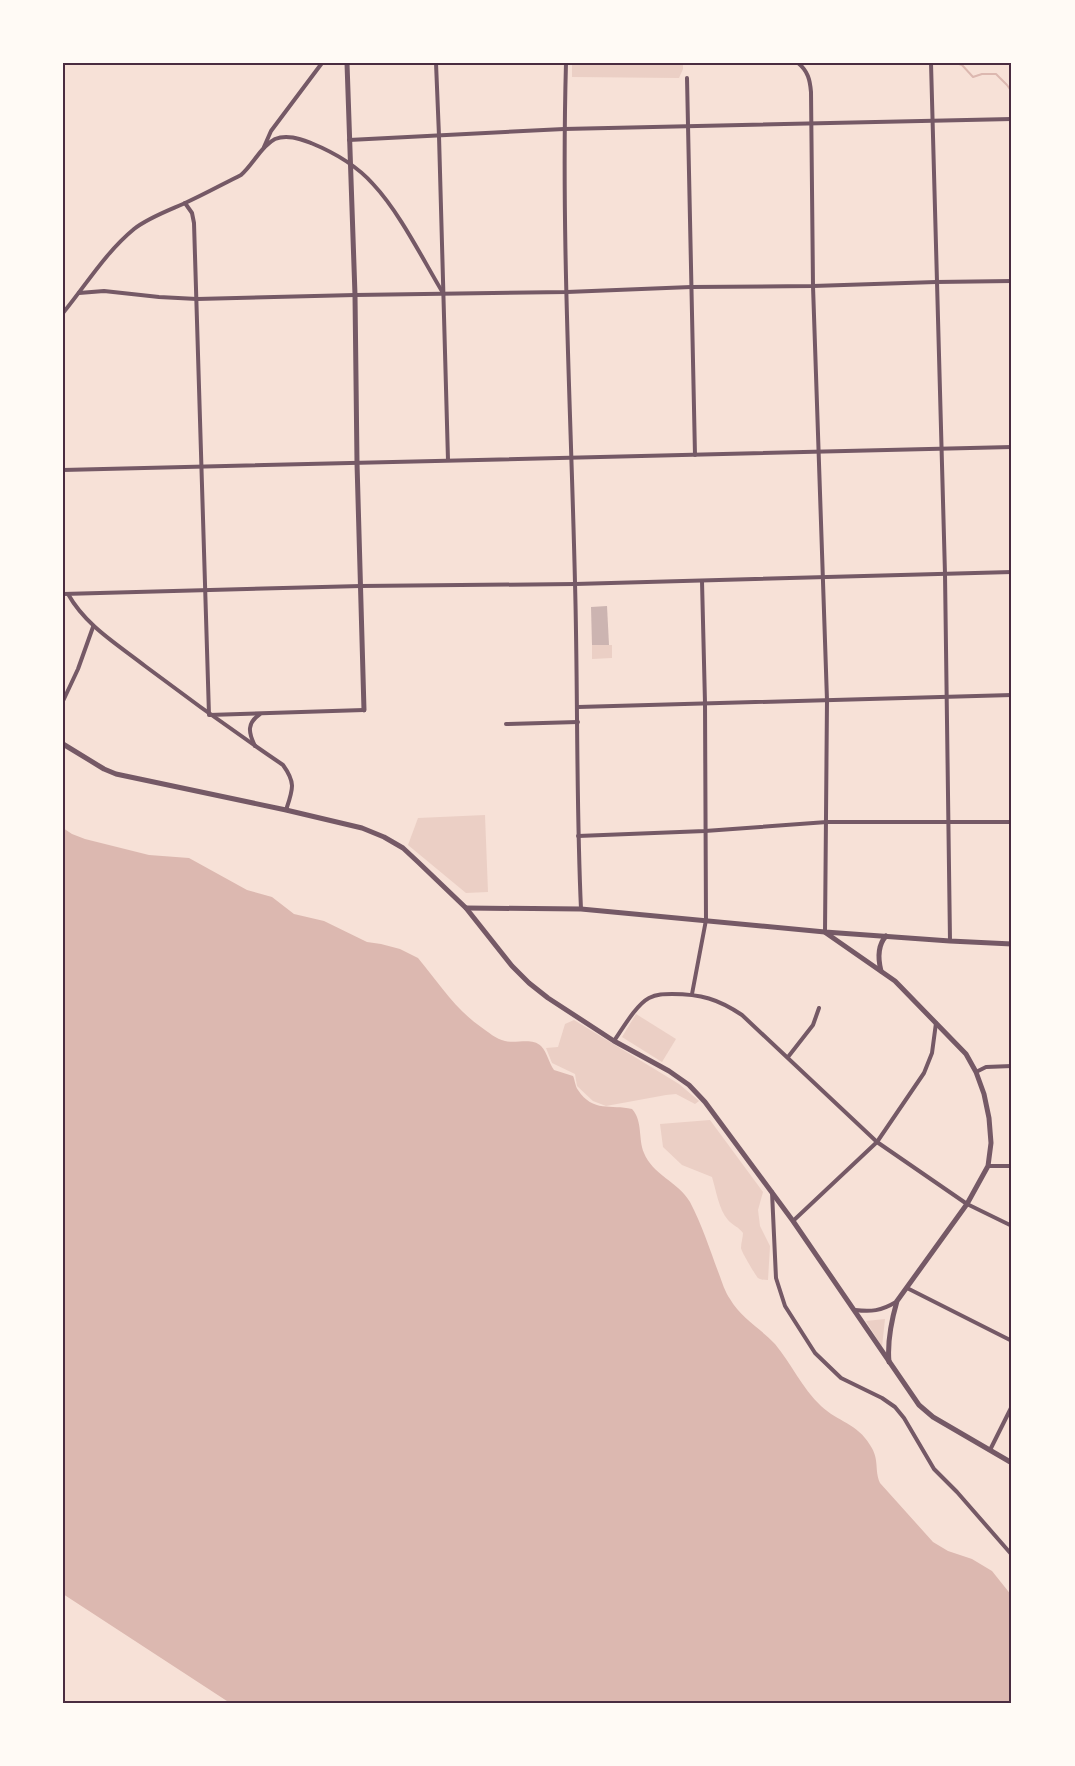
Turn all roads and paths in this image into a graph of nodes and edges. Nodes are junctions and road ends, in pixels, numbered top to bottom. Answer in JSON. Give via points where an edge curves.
{"nodes":[{"id":1,"x":322,"y":63,"type":"edge"},
{"id":2,"x":347,"y":63,"type":"edge"},
{"id":3,"x":436,"y":63,"type":"edge"},
{"id":4,"x":566,"y":63,"type":"edge"},
{"id":5,"x":798,"y":63,"type":"edge"},
{"id":6,"x":931,"y":63,"type":"edge"},
{"id":7,"x":687,"y":78,"type":"dead end"},
{"id":8,"x":1012,"y":118,"type":"edge"},
{"id":9,"x":933,"y":121,"type":"junction"},
{"id":10,"x":812,"y":124,"type":"junction"},
{"id":11,"x":688,"y":128,"type":"junction"},
{"id":12,"x":564,"y":129,"type":"junction"},
{"id":13,"x":439,"y":136,"type":"junction"},
{"id":14,"x":349,"y":140,"type":"junction"},
{"id":15,"x":264,"y":148,"type":"junction"},
{"id":16,"x":350,"y":165,"type":"junction"},
{"id":17,"x":185,"y":203,"type":"junction"},
{"id":18,"x":1012,"y":281,"type":"edge"},
{"id":19,"x":936,"y":282,"type":"junction"},
{"id":20,"x":813,"y":286,"type":"junction"},
{"id":21,"x":691,"y":287,"type":"junction"},
{"id":22,"x":567,"y":292,"type":"junction"},
{"id":23,"x":79,"y":293,"type":"junction"},
{"id":24,"x":443,"y":293,"type":"junction"},
{"id":25,"x":355,"y":295,"type":"junction"},
{"id":26,"x":197,"y":299,"type":"junction"},
{"id":27,"x":63,"y":313,"type":"edge"},
{"id":28,"x":1012,"y":447,"type":"edge"},
{"id":29,"x":941,"y":448,"type":"junction"},
{"id":30,"x":819,"y":452,"type":"junction"},
{"id":31,"x":695,"y":455,"type":"junction"},
{"id":32,"x":571,"y":457,"type":"junction"},
{"id":33,"x":448,"y":460,"type":"junction"},
{"id":34,"x":357,"y":463,"type":"junction"},
{"id":35,"x":201,"y":468,"type":"junction"},
{"id":36,"x":63,"y":470,"type":"edge"},
{"id":37,"x":1012,"y":572,"type":"edge"},
{"id":38,"x":945,"y":574,"type":"junction"},
{"id":39,"x":824,"y":578,"type":"junction"},
{"id":40,"x":702,"y":581,"type":"junction"},
{"id":41,"x":575,"y":584,"type":"junction"},
{"id":42,"x":361,"y":586,"type":"junction"},
{"id":43,"x":206,"y":590,"type":"junction"},
{"id":44,"x":66,"y":594,"type":"edge"},
{"id":45,"x":93,"y":627,"type":"junction"},
{"id":46,"x":1012,"y":695,"type":"edge"},
{"id":47,"x":948,"y":697,"type":"junction"},
{"id":48,"x":827,"y":700,"type":"junction"},
{"id":49,"x":63,"y":701,"type":"edge"},
{"id":50,"x":705,"y":704,"type":"junction"},
{"id":51,"x":578,"y":707,"type":"junction"},
{"id":52,"x":364,"y":710,"type":"joint"},
{"id":53,"x":260,"y":714,"type":"junction"},
{"id":54,"x":209,"y":715,"type":"junction"},
{"id":55,"x":578,"y":722,"type":"junction"},
{"id":56,"x":506,"y":724,"type":"dead end"},
{"id":57,"x":63,"y":744,"type":"edge"},
{"id":58,"x":255,"y":746,"type":"junction"},
{"id":59,"x":286,"y":810,"type":"junction"},
{"id":60,"x":949,"y":821,"type":"junction"},
{"id":61,"x":827,"y":822,"type":"junction"},
{"id":62,"x":1012,"y":822,"type":"edge"},
{"id":63,"x":705,"y":831,"type":"junction"},
{"id":64,"x":578,"y":836,"type":"junction"},
{"id":65,"x":466,"y":908,"type":"junction"},
{"id":66,"x":581,"y":909,"type":"junction"},
{"id":67,"x":706,"y":920,"type":"junction"},
{"id":68,"x":825,"y":932,"type":"junction"},
{"id":69,"x":887,"y":936,"type":"junction"},
{"id":70,"x":950,"y":941,"type":"junction"},
{"id":71,"x":1012,"y":944,"type":"edge"},
{"id":72,"x":881,"y":971,"type":"junction"},
{"id":73,"x":692,"y":994,"type":"junction"},
{"id":74,"x":819,"y":1008,"type":"dead end"},
{"id":75,"x":936,"y":1022,"type":"junction"},
{"id":76,"x":614,"y":1041,"type":"junction"},
{"id":77,"x":788,"y":1057,"type":"junction"},
{"id":78,"x":1012,"y":1066,"type":"edge"},
{"id":79,"x":976,"y":1071,"type":"junction"},
{"id":80,"x":877,"y":1142,"type":"junction"},
{"id":81,"x":988,"y":1166,"type":"junction"},
{"id":82,"x":1012,"y":1166,"type":"edge"},
{"id":83,"x":771,"y":1192,"type":"junction"},
{"id":84,"x":967,"y":1204,"type":"junction"},
{"id":85,"x":793,"y":1221,"type":"junction"},
{"id":86,"x":1012,"y":1226,"type":"edge"},
{"id":87,"x":907,"y":1288,"type":"junction"},
{"id":88,"x":897,"y":1301,"type":"junction"},
{"id":89,"x":855,"y":1310,"type":"junction"},
{"id":90,"x":1012,"y":1341,"type":"edge"},
{"id":91,"x":889,"y":1363,"type":"junction"},
{"id":92,"x":1012,"y":1406,"type":"edge"},
{"id":93,"x":990,"y":1450,"type":"junction"},
{"id":94,"x":1012,"y":1463,"type":"edge"},
{"id":95,"x":1012,"y":1555,"type":"edge"}],
"edges":[{"from":1,"to":15,"type":"street","via":[[272,130]]},
{"from":2,"to":14,"type":"street"},
{"from":3,"to":13,"type":"street"},
{"from":4,"to":12,"type":"street"},
{"from":5,"to":10,"type":"street","via":[[810,78]]},
{"from":6,"to":9,"type":"street"},
{"from":7,"to":11,"type":"street"},
{"from":8,"to":9,"type":"street"},
{"from":9,"to":10,"type":"street"},
{"from":9,"to":19,"type":"street"},
{"from":10,"to":11,"type":"street"},
{"from":10,"to":20,"type":"street"},
{"from":11,"to":12,"type":"street"},
{"from":11,"to":21,"type":"street"},
{"from":12,"to":13,"type":"street"},
{"from":12,"to":22,"type":"street"},
{"from":13,"to":14,"type":"street"},
{"from":13,"to":24,"type":"street"},
{"from":14,"to":16,"type":"street"},
{"from":15,"to":16,"type":"street","via":[[284,136],[324,149]]},
{"from":15,"to":17,"type":"street","via":[[241,175]]},
{"from":16,"to":24,"type":"street","via":[[372,183],[392,209]]},
{"from":16,"to":25,"type":"street"},
{"from":17,"to":23,"type":"street","via":[[136,227]]},
{"from":17,"to":26,"type":"street","via":[[194,223]]},
{"from":18,"to":19,"type":"street"},
{"from":19,"to":20,"type":"street"},
{"from":19,"to":29,"type":"street"},
{"from":20,"to":21,"type":"street"},
{"from":20,"to":30,"type":"street"},
{"from":21,"to":22,"type":"street"},
{"from":21,"to":31,"type":"street"},
{"from":22,"to":24,"type":"street"},
{"from":22,"to":32,"type":"street"},
{"from":23,"to":26,"type":"street","via":[[104,291]]},
{"from":23,"to":27,"type":"street"},
{"from":24,"to":25,"type":"street"},
{"from":24,"to":33,"type":"street"},
{"from":25,"to":26,"type":"street"},
{"from":25,"to":34,"type":"street"},
{"from":26,"to":35,"type":"street"},
{"from":28,"to":29,"type":"street"},
{"from":29,"to":30,"type":"street"},
{"from":29,"to":38,"type":"street"},
{"from":30,"to":31,"type":"street"},
{"from":30,"to":39,"type":"street"},
{"from":31,"to":32,"type":"street"},
{"from":32,"to":33,"type":"street"},
{"from":32,"to":41,"type":"street"},
{"from":33,"to":34,"type":"street"},
{"from":34,"to":35,"type":"street"},
{"from":34,"to":42,"type":"street"},
{"from":35,"to":36,"type":"street"},
{"from":35,"to":43,"type":"street"},
{"from":37,"to":38,"type":"street"},
{"from":38,"to":39,"type":"street"},
{"from":38,"to":47,"type":"street"},
{"from":39,"to":40,"type":"street"},
{"from":39,"to":48,"type":"street"},
{"from":40,"to":41,"type":"street"},
{"from":40,"to":50,"type":"street"},
{"from":41,"to":42,"type":"street"},
{"from":41,"to":51,"type":"street"},
{"from":42,"to":43,"type":"street"},
{"from":42,"to":52,"type":"street"},
{"from":43,"to":44,"type":"street"},
{"from":43,"to":54,"type":"street"},
{"from":44,"to":45,"type":"street"},
{"from":45,"to":49,"type":"street"},
{"from":45,"to":54,"type":"street"},
{"from":46,"to":47,"type":"street"},
{"from":47,"to":48,"type":"street"},
{"from":47,"to":60,"type":"street"},
{"from":48,"to":50,"type":"street"},
{"from":48,"to":61,"type":"street"},
{"from":50,"to":51,"type":"street"},
{"from":50,"to":63,"type":"street"},
{"from":51,"to":55,"type":"street"},
{"from":52,"to":53,"type":"street"},
{"from":53,"to":54,"type":"street"},
{"from":53,"to":58,"type":"street","via":[[249,728]]},
{"from":54,"to":58,"type":"street"},
{"from":55,"to":56,"type":"street"},
{"from":55,"to":64,"type":"street"},
{"from":57,"to":59,"type":"street","via":[[104,769],[128,778]]},
{"from":58,"to":59,"type":"street","via":[[283,765],[291,777],[293,789]]},
{"from":59,"to":65,"type":"street","via":[[384,837],[402,848]]},
{"from":60,"to":61,"type":"street"},
{"from":60,"to":62,"type":"street"},
{"from":60,"to":70,"type":"street"},
{"from":61,"to":63,"type":"street"},
{"from":61,"to":68,"type":"street"},
{"from":63,"to":64,"type":"street"},
{"from":63,"to":67,"type":"street"},
{"from":64,"to":66,"type":"street"},
{"from":65,"to":66,"type":"street"},
{"from":65,"to":76,"type":"street","via":[[529,983]]},
{"from":66,"to":67,"type":"street"},
{"from":67,"to":68,"type":"street"},
{"from":67,"to":73,"type":"street"},
{"from":68,"to":69,"type":"street"},
{"from":68,"to":72,"type":"street"},
{"from":69,"to":70,"type":"street"},
{"from":69,"to":72,"type":"street","via":[[880,947]]},
{"from":70,"to":71,"type":"street"},
{"from":72,"to":75,"type":"street"},
{"from":73,"to":76,"type":"street","via":[[649,998]]},
{"from":73,"to":77,"type":"street","via":[[727,1005]]},
{"from":74,"to":77,"type":"street","via":[[813,1025]]},
{"from":75,"to":79,"type":"street","via":[[966,1054]]},
{"from":75,"to":80,"type":"street","via":[[932,1053],[924,1073]]},
{"from":76,"to":83,"type":"street","via":[[689,1085]]},
{"from":77,"to":80,"type":"street"},
{"from":78,"to":79,"type":"street"},
{"from":79,"to":81,"type":"street","via":[[989,1118]]},
{"from":80,"to":84,"type":"street"},
{"from":80,"to":85,"type":"street"},
{"from":81,"to":82,"type":"street"},
{"from":81,"to":84,"type":"street"},
{"from":83,"to":85,"type":"street"},
{"from":83,"to":95,"type":"street","via":[[776,1278],[785,1306],[815,1353],[841,1378],[895,1407],[934,1469]]},
{"from":84,"to":86,"type":"street"},
{"from":84,"to":87,"type":"street"},
{"from":85,"to":89,"type":"street"},
{"from":87,"to":88,"type":"street"},
{"from":87,"to":90,"type":"street"},
{"from":88,"to":89,"type":"street","via":[[878,1311]]},
{"from":88,"to":91,"type":"street","via":[[888,1344]]},
{"from":89,"to":91,"type":"street"},
{"from":91,"to":93,"type":"street","via":[[919,1405]]},
{"from":92,"to":93,"type":"street"},
{"from":93,"to":94,"type":"street"}]}
